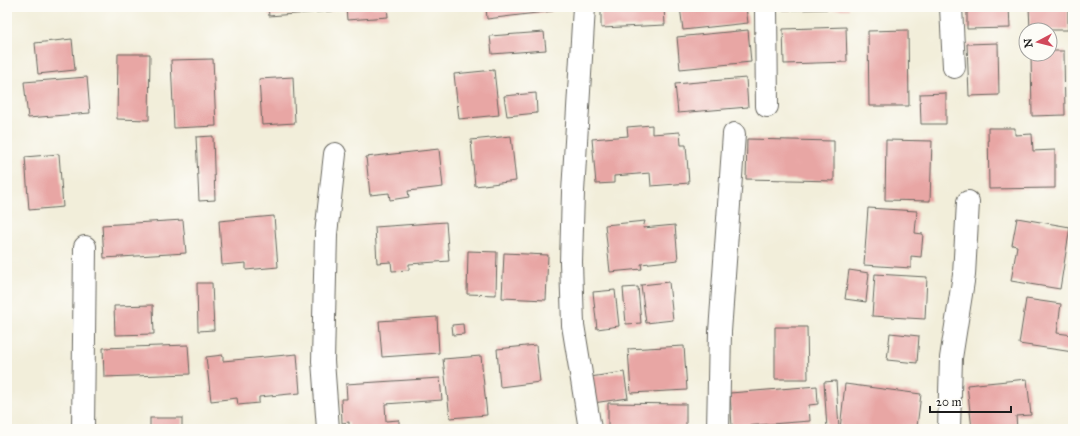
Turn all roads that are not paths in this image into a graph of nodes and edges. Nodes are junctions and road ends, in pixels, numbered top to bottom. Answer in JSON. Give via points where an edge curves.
{"nodes":[{"id":1,"x":584,"y":7,"type":"edge"},
{"id":2,"x":766,"y":7,"type":"edge"},
{"id":3,"x":951,"y":7,"type":"edge"},
{"id":4,"x":954,"y":67,"type":"dead end"},
{"id":5,"x":767,"y":106,"type":"dead end"},
{"id":6,"x":734,"y":134,"type":"dead end"},
{"id":7,"x":335,"y":154,"type":"dead end"},
{"id":8,"x":968,"y":202,"type":"dead end"},
{"id":9,"x":85,"y":247,"type":"dead end"},
{"id":10,"x":83,"y":429,"type":"edge"},
{"id":11,"x":328,"y":429,"type":"edge"},
{"id":12,"x":590,"y":429,"type":"edge"},
{"id":13,"x":718,"y":429,"type":"edge"},
{"id":14,"x":949,"y":429,"type":"edge"}],
"edges":[{"from":1,"to":12,"type":"street","via":[[571,262],[573,325]]},
{"from":2,"to":5,"type":"street"},
{"from":3,"to":4,"type":"street"},
{"from":6,"to":13,"type":"street","via":[[720,332]]},
{"from":7,"to":11,"type":"street","via":[[326,234],[323,361]]},
{"from":8,"to":14,"type":"street","via":[[964,275],[951,358]]},
{"from":9,"to":10,"type":"street"}]}
